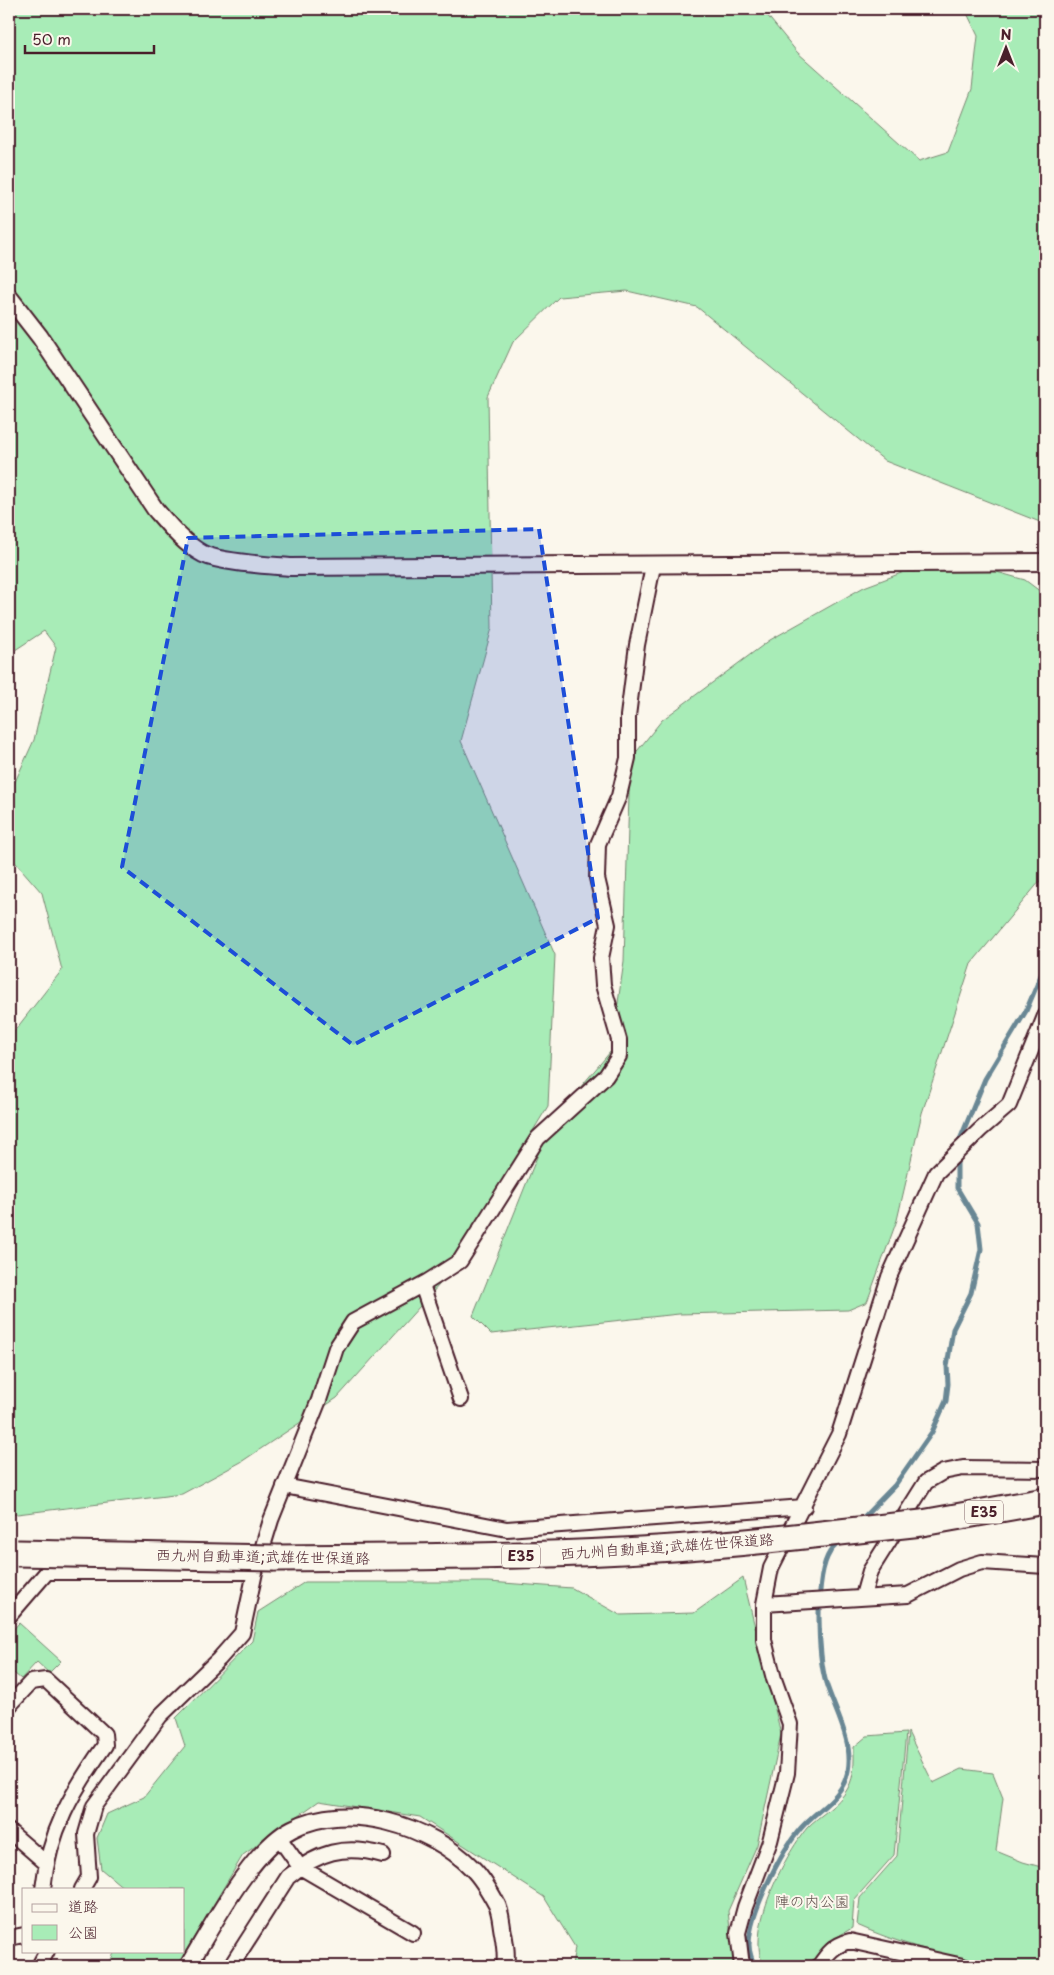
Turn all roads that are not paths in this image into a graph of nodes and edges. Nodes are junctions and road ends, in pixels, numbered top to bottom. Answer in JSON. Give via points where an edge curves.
{"nodes":[{"id":1,"x":9,"y":297,"type":"edge"},
{"id":2,"x":1045,"y":562,"type":"edge"},
{"id":3,"x":653,"y":566,"type":"junction"},
{"id":4,"x":1045,"y":1016,"type":"edge"},
{"id":5,"x":422,"y":1285,"type":"junction"},
{"id":6,"x":461,"y":1399,"type":"dead end"},
{"id":7,"x":1045,"y":1469,"type":"edge"},
{"id":8,"x":284,"y":1486,"type":"junction"},
{"id":9,"x":1045,"y":1501,"type":"edge"},
{"id":10,"x":804,"y":1507,"type":"junction"},
{"id":11,"x":11,"y":1553,"type":"edge"},
{"id":12,"x":265,"y":1565,"type":"junction"},
{"id":13,"x":1045,"y":1566,"type":"edge"},
{"id":14,"x":863,"y":1596,"type":"junction"},
{"id":15,"x":764,"y":1604,"type":"junction"},
{"id":16,"x":9,"y":1616,"type":"edge"},
{"id":17,"x":9,"y":1706,"type":"edge"},
{"id":18,"x":9,"y":1831,"type":"edge"},
{"id":19,"x":280,"y":1839,"type":"junction"},
{"id":20,"x":383,"y":1855,"type":"dead end"},
{"id":21,"x":46,"y":1863,"type":"junction"},
{"id":22,"x":300,"y":1867,"type":"junction"},
{"id":23,"x":43,"y":1888,"type":"edge"},
{"id":24,"x":83,"y":1888,"type":"edge"},
{"id":25,"x":413,"y":1933,"type":"dead end"},
{"id":26,"x":22,"y":1935,"type":"edge"},
{"id":27,"x":9,"y":1938,"type":"edge"},
{"id":28,"x":47,"y":1952,"type":"edge"},
{"id":29,"x":39,"y":1966,"type":"edge"},
{"id":30,"x":188,"y":1966,"type":"edge"},
{"id":31,"x":231,"y":1966,"type":"edge"},
{"id":32,"x":505,"y":1966,"type":"edge"},
{"id":33,"x":742,"y":1966,"type":"edge"},
{"id":34,"x":819,"y":1966,"type":"edge"},
{"id":35,"x":963,"y":1966,"type":"edge"}],
"edges":[{"from":1,"to":3,"type":"street","via":[[40,337],[155,509],[203,554],[245,563],[290,567]]},
{"from":2,"to":3,"type":"street"},
{"from":3,"to":5,"type":"street","via":[[637,645],[629,708],[628,758],[619,796],[598,844],[596,878],[608,925],[601,958],[602,985],[619,1040],[619,1056],[606,1076],[538,1138],[460,1261]]},
{"from":4,"to":10,"type":"street","via":[[1009,1105],[936,1172],[889,1277],[840,1434]]},
{"from":5,"to":6,"type":"street"},
{"from":5,"to":8,"type":"street","via":[[353,1322],[336,1348]]},
{"from":7,"to":14,"type":"street","via":[[963,1468],[943,1472],[926,1482],[870,1571]]},
{"from":8,"to":10,"type":"street","via":[[507,1529]]},
{"from":8,"to":12,"type":"street"},
{"from":9,"to":12,"type":"highway","name":"西九州自動車道;武雄佐世保道路","number":"E35","bridge":true,"via":[[922,1522],[650,1550]]},
{"from":10,"to":15,"type":"street","via":[[771,1568]]},
{"from":11,"to":12,"type":"highway","name":"西九州自動車道;武雄佐世保道路","number":"E35","bridge":true},
{"from":12,"to":16,"type":"street","via":[[47,1572]]},
{"from":12,"to":24,"type":"street","via":[[242,1633],[160,1716],[94,1806],[86,1834],[89,1877]]},
{"from":13,"to":14,"type":"street","via":[[982,1562],[959,1569],[908,1595]]},
{"from":14,"to":15,"type":"street"},
{"from":15,"to":33,"type":"street","via":[[764,1640],[790,1724],[787,1773],[770,1841],[738,1933]]},
{"from":17,"to":21,"type":"street","via":[[31,1682],[46,1680],[104,1734],[105,1745],[76,1785]]},
{"from":18,"to":21,"type":"street"},
{"from":19,"to":22,"type":"street"},
{"from":19,"to":30,"type":"street","via":[[261,1855],[233,1893]]},
{"from":19,"to":32,"type":"street","via":[[291,1830],[329,1816],[403,1825],[436,1841],[473,1869],[497,1905],[507,1957]]},
{"from":20,"to":22,"type":"street","via":[[367,1850],[337,1850]]},
{"from":21,"to":23,"type":"street"},
{"from":22,"to":25,"type":"street"},
{"from":22,"to":31,"type":"street","via":[[288,1877]]},
{"from":26,"to":27,"type":"street"},
{"from":28,"to":29,"type":"street"},
{"from":34,"to":35,"type":"street","via":[[831,1950],[850,1942]]}]}
